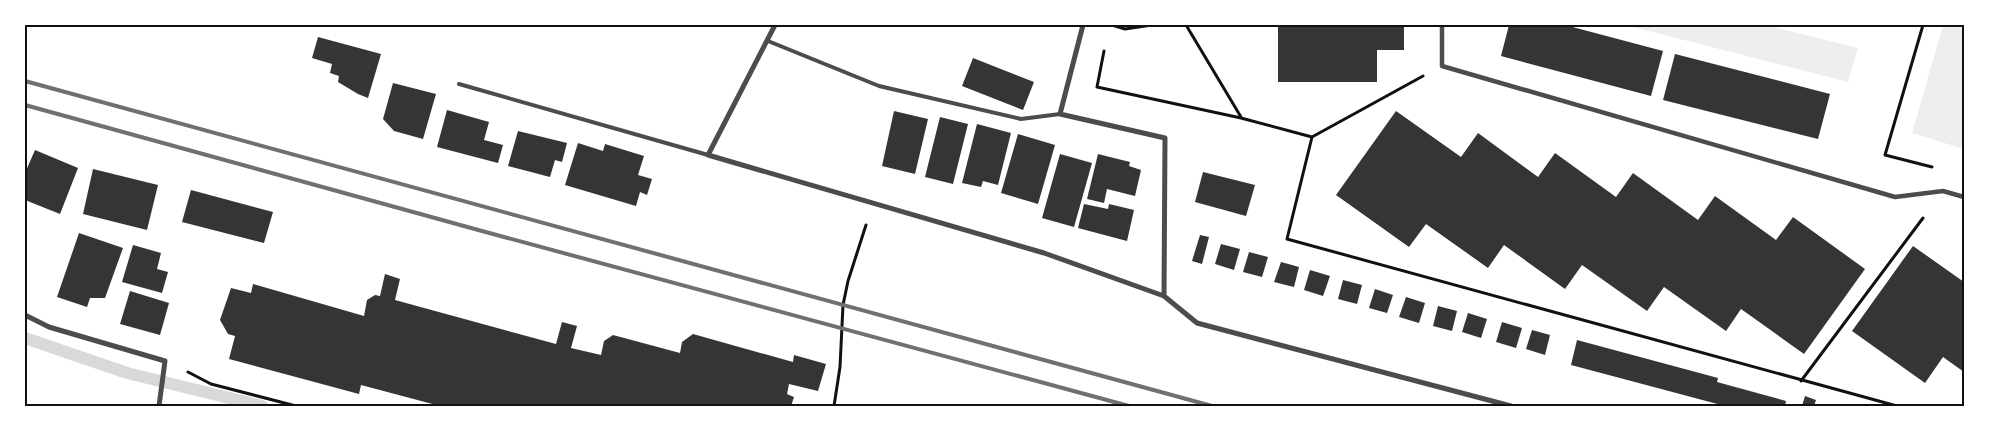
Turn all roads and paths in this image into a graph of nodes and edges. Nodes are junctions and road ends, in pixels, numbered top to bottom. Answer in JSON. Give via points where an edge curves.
{"nodes":[{"id":1,"x":775,"y":25,"type":"edge"},
{"id":2,"x":1083,"y":25,"type":"edge"},
{"id":3,"x":1112,"y":25,"type":"edge"},
{"id":4,"x":1152,"y":25,"type":"edge"},
{"id":5,"x":1186,"y":25,"type":"edge"},
{"id":6,"x":1442,"y":25,"type":"edge"},
{"id":7,"x":1923,"y":25,"type":"edge"},
{"id":8,"x":1125,"y":27,"type":"edge"},
{"id":9,"x":768,"y":41,"type":"junction"},
{"id":10,"x":1106,"y":43,"type":"dead end"},
{"id":11,"x":1442,"y":66,"type":"junction"},
{"id":12,"x":459,"y":84,"type":"dead end"},
{"id":13,"x":1060,"y":114,"type":"junction"},
{"id":14,"x":1241,"y":118,"type":"junction"},
{"id":15,"x":1312,"y":137,"type":"junction"},
{"id":16,"x":708,"y":155,"type":"junction"},
{"id":17,"x":1938,"y":168,"type":"dead end"},
{"id":18,"x":1942,"y":191,"type":"junction"},
{"id":19,"x":1964,"y":198,"type":"edge"},
{"id":20,"x":874,"y":203,"type":"junction"},
{"id":21,"x":1164,"y":296,"type":"junction"},
{"id":22,"x":25,"y":316,"type":"edge"},
{"id":23,"x":165,"y":361,"type":"junction"},
{"id":24,"x":1801,"y":381,"type":"junction"},
{"id":25,"x":160,"y":406,"type":"edge"},
{"id":26,"x":296,"y":406,"type":"edge"},
{"id":27,"x":834,"y":406,"type":"edge"},
{"id":28,"x":1511,"y":406,"type":"edge"},
{"id":29,"x":1897,"y":406,"type":"edge"}],
"edges":[{"from":1,"to":9,"type":"street"},
{"from":2,"to":13,"type":"street"},
{"from":3,"to":8,"type":"path"},
{"from":4,"to":8,"type":"path"},
{"from":5,"to":14,"type":"path"},
{"from":6,"to":11,"type":"street"},
{"from":7,"to":17,"type":"path","via":[[1885,155]]},
{"from":9,"to":13,"type":"lane","via":[[879,86],[1021,118]]},
{"from":9,"to":16,"type":"street"},
{"from":10,"to":14,"type":"path","via":[[1097,88]]},
{"from":11,"to":15,"type":"path"},
{"from":11,"to":18,"type":"street","via":[[1895,197]]},
{"from":12,"to":16,"type":"lane"},
{"from":13,"to":21,"type":"street","via":[[1165,138]]},
{"from":14,"to":15,"type":"path"},
{"from":15,"to":24,"type":"path","via":[[1287,239]]},
{"from":16,"to":20,"type":"street"},
{"from":18,"to":19,"type":"street"},
{"from":18,"to":24,"type":"path"},
{"from":20,"to":21,"type":"street","via":[[1044,253]]},
{"from":20,"to":27,"type":"path","via":[[843,305],[840,367]]},
{"from":21,"to":28,"type":"street","via":[[1197,323]]},
{"from":22,"to":23,"type":"street","via":[[49,327]]},
{"from":23,"to":25,"type":"street"},
{"from":23,"to":26,"type":"path","via":[[211,384]]},
{"from":24,"to":29,"type":"path"}]}
